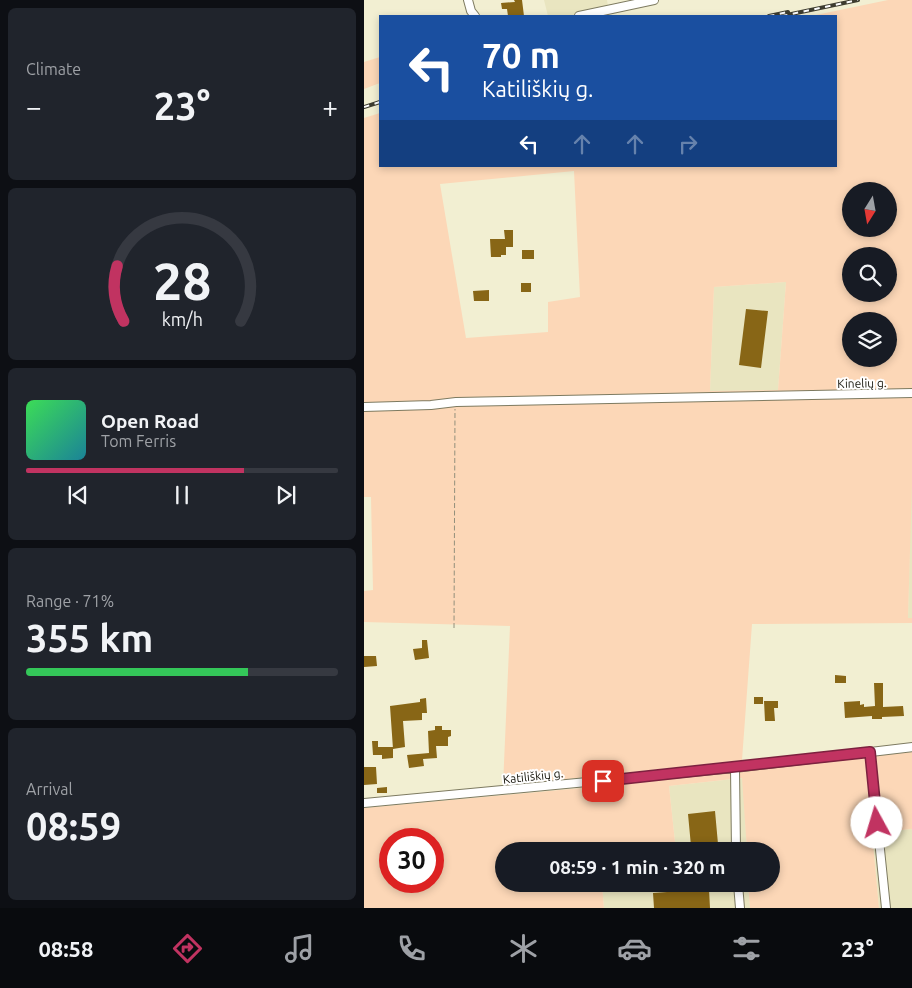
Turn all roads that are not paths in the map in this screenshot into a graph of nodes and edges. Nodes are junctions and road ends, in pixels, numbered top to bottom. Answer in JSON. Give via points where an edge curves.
{"nodes":[{"id":1,"x":468,"y":0,"type":"edge"},
{"id":2,"x":654,"y":0,"type":"edge"},
{"id":3,"x":475,"y":15,"type":"edge"},
{"id":4,"x":584,"y":15,"type":"edge"},
{"id":5,"x":912,"y":393,"type":"edge"},
{"id":6,"x":364,"y":407,"type":"edge"},
{"id":7,"x":912,"y":747,"type":"edge"},
{"id":8,"x":870,"y":752,"type":"junction"},
{"id":9,"x":735,"y":768,"type":"junction"},
{"id":10,"x":364,"y":804,"type":"edge"},
{"id":11,"x":736,"y":842,"type":"edge"},
{"id":12,"x":739,"y":892,"type":"edge"},
{"id":13,"x":740,"y":908,"type":"edge"},
{"id":14,"x":886,"y":908,"type":"edge"}],
"edges":[{"from":1,"to":3,"type":"street"},
{"from":2,"to":4,"type":"street"},
{"from":5,"to":6,"type":"street","name":"Kinelių g.","via":[[456,402]]},
{"from":7,"to":8,"type":"street","name":"Katiliškių g."},
{"from":8,"to":9,"type":"street","name":"Katiliškių g."},
{"from":8,"to":14,"type":"street"},
{"from":9,"to":10,"type":"street","name":"Katiliškių g."},
{"from":9,"to":11,"type":"street"},
{"from":12,"to":13,"type":"street"}]}
